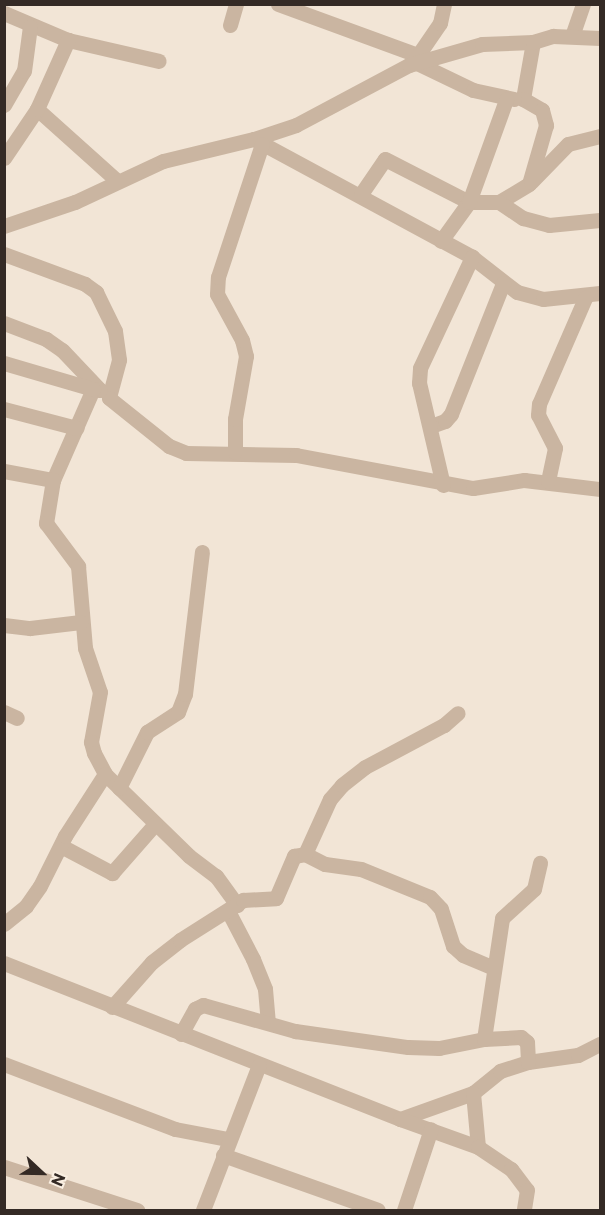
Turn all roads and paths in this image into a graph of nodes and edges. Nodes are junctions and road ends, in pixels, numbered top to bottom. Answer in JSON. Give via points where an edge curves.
{"nodes":[{"id":1,"x":236,"y":4,"type":"edge"},
{"id":2,"x":278,"y":4,"type":"edge"},
{"id":3,"x":444,"y":4,"type":"edge"},
{"id":4,"x":583,"y":4,"type":"edge"},
{"id":5,"x":4,"y":14,"type":"edge"},
{"id":6,"x":231,"y":25,"type":"dead end"},
{"id":7,"x":30,"y":26,"type":"junction"},
{"id":8,"x":572,"y":36,"type":"junction"},
{"id":9,"x":600,"y":38,"type":"edge"},
{"id":10,"x":68,"y":40,"type":"junction"},
{"id":11,"x":533,"y":42,"type":"junction"},
{"id":12,"x":159,"y":61,"type":"dead end"},
{"id":13,"x":416,"y":62,"type":"junction"},
{"id":14,"x":523,"y":99,"type":"junction"},
{"id":15,"x":506,"y":100,"type":"junction"},
{"id":16,"x":4,"y":105,"type":"edge"},
{"id":17,"x":37,"y":109,"type":"junction"},
{"id":18,"x":600,"y":136,"type":"edge"},
{"id":19,"x":258,"y":142,"type":"junction"},
{"id":20,"x":4,"y":158,"type":"edge"},
{"id":21,"x":116,"y":180,"type":"junction"},
{"id":22,"x":529,"y":184,"type":"junction"},
{"id":23,"x":361,"y":194,"type":"junction"},
{"id":24,"x":469,"y":202,"type":"junction"},
{"id":25,"x":499,"y":202,"type":"junction"},
{"id":26,"x":600,"y":220,"type":"edge"},
{"id":27,"x":4,"y":226,"type":"edge"},
{"id":28,"x":441,"y":241,"type":"junction"},
{"id":29,"x":4,"y":254,"type":"edge"},
{"id":30,"x":472,"y":257,"type":"junction"},
{"id":31,"x":503,"y":283,"type":"junction"},
{"id":32,"x":600,"y":293,"type":"edge"},
{"id":33,"x":585,"y":298,"type":"junction"},
{"id":34,"x":4,"y":323,"type":"edge"},
{"id":35,"x":4,"y":363,"type":"edge"},
{"id":36,"x":100,"y":392,"type":"junction"},
{"id":37,"x":4,"y":409,"type":"edge"},
{"id":38,"x":431,"y":426,"type":"junction"},
{"id":39,"x":77,"y":428,"type":"junction"},
{"id":40,"x":235,"y":452,"type":"junction"},
{"id":41,"x":4,"y":471,"type":"edge"},
{"id":42,"x":53,"y":480,"type":"junction"},
{"id":43,"x":548,"y":481,"type":"junction"},
{"id":44,"x":443,"y":485,"type":"junction"},
{"id":45,"x":600,"y":489,"type":"edge"},
{"id":46,"x":202,"y":552,"type":"dead end"},
{"id":47,"x":81,"y":622,"type":"junction"},
{"id":48,"x":4,"y":625,"type":"edge"},
{"id":49,"x":458,"y":713,"type":"dead end"},
{"id":50,"x":105,"y":774,"type":"junction"},
{"id":51,"x":119,"y":788,"type":"junction"},
{"id":52,"x":155,"y":824,"type":"junction"},
{"id":53,"x":61,"y":846,"type":"junction"},
{"id":54,"x":305,"y":854,"type":"junction"},
{"id":55,"x":540,"y":863,"type":"dead end"},
{"id":56,"x":232,"y":908,"type":"junction"},
{"id":57,"x":4,"y":924,"type":"edge"},
{"id":58,"x":4,"y":963,"type":"edge"},
{"id":59,"x":493,"y":968,"type":"junction"},
{"id":60,"x":112,"y":1007,"type":"junction"},
{"id":61,"x":268,"y":1022,"type":"junction"},
{"id":62,"x":181,"y":1034,"type":"junction"},
{"id":63,"x":484,"y":1039,"type":"junction"},
{"id":64,"x":600,"y":1044,"type":"edge"},
{"id":65,"x":528,"y":1062,"type":"junction"},
{"id":66,"x":4,"y":1064,"type":"edge"},
{"id":67,"x":259,"y":1065,"type":"junction"},
{"id":68,"x":473,"y":1093,"type":"junction"},
{"id":69,"x":400,"y":1119,"type":"junction"},
{"id":70,"x":431,"y":1129,"type":"junction"},
{"id":71,"x":228,"y":1139,"type":"junction"},
{"id":72,"x":478,"y":1147,"type":"junction"},
{"id":73,"x":224,"y":1155,"type":"junction"},
{"id":74,"x":4,"y":1167,"type":"edge"},
{"id":75,"x":137,"y":1210,"type":"edge"},
{"id":76,"x":202,"y":1210,"type":"edge"},
{"id":77,"x":378,"y":1210,"type":"edge"},
{"id":78,"x":404,"y":1210,"type":"edge"},
{"id":79,"x":524,"y":1210,"type":"edge"}],
"edges":[{"from":1,"to":6,"type":"street"},
{"from":2,"to":13,"type":"street"},
{"from":3,"to":13,"type":"street","via":[[440,22]]},
{"from":4,"to":8,"type":"street"},
{"from":5,"to":7,"type":"street"},
{"from":7,"to":10,"type":"street"},
{"from":7,"to":16,"type":"street","via":[[24,71]]},
{"from":8,"to":9,"type":"street"},
{"from":8,"to":11,"type":"street"},
{"from":10,"to":12,"type":"street"},
{"from":10,"to":17,"type":"street"},
{"from":11,"to":13,"type":"street","via":[[482,44]]},
{"from":11,"to":14,"type":"street"},
{"from":13,"to":15,"type":"street","via":[[443,77]]},
{"from":13,"to":19,"type":"street"},
{"from":14,"to":15,"type":"street"},
{"from":14,"to":22,"type":"street","via":[[542,110],[547,120]]},
{"from":15,"to":24,"type":"street"},
{"from":17,"to":20,"type":"street"},
{"from":17,"to":21,"type":"street"},
{"from":18,"to":22,"type":"street","via":[[568,144]]},
{"from":19,"to":21,"type":"street","via":[[163,161]]},
{"from":19,"to":23,"type":"street"},
{"from":19,"to":40,"type":"street","via":[[218,277],[217,294],[242,340],[246,357],[235,419]]},
{"from":21,"to":27,"type":"street","via":[[75,202]]},
{"from":22,"to":25,"type":"street"},
{"from":23,"to":24,"type":"street","via":[[385,159]]},
{"from":23,"to":28,"type":"street"},
{"from":24,"to":25,"type":"street"},
{"from":24,"to":28,"type":"street"},
{"from":25,"to":26,"type":"street","via":[[523,218],[549,225]]},
{"from":28,"to":30,"type":"street"},
{"from":29,"to":36,"type":"street","via":[[85,284],[96,292],[115,331],[119,360]]},
{"from":30,"to":31,"type":"street"},
{"from":30,"to":38,"type":"street","via":[[420,368],[419,383]]},
{"from":31,"to":33,"type":"street","via":[[543,299]]},
{"from":31,"to":38,"type":"street","via":[[451,414]]},
{"from":32,"to":33,"type":"street"},
{"from":33,"to":43,"type":"street","via":[[539,404],[538,415],[555,448]]},
{"from":34,"to":36,"type":"street","via":[[62,350]]},
{"from":35,"to":36,"type":"street"},
{"from":36,"to":39,"type":"street"},
{"from":36,"to":40,"type":"street","via":[[169,446],[186,453]]},
{"from":37,"to":39,"type":"street"},
{"from":38,"to":44,"type":"street"},
{"from":39,"to":42,"type":"street"},
{"from":40,"to":44,"type":"street","via":[[296,455]]},
{"from":41,"to":42,"type":"street"},
{"from":42,"to":47,"type":"street","via":[[46,523],[78,566]]},
{"from":43,"to":44,"type":"street","via":[[524,480],[473,488]]},
{"from":43,"to":45,"type":"street"},
{"from":46,"to":51,"type":"street","via":[[185,694],[178,712],[147,732]]},
{"from":47,"to":48,"type":"street","via":[[30,628]]},
{"from":47,"to":50,"type":"street","via":[[100,692],[91,742]]},
{"from":49,"to":54,"type":"street","via":[[444,725],[365,767],[342,785],[330,799]]},
{"from":50,"to":51,"type":"street"},
{"from":50,"to":53,"type":"street"},
{"from":51,"to":52,"type":"street"},
{"from":52,"to":53,"type":"street","via":[[112,873]]},
{"from":52,"to":56,"type":"street","via":[[216,876]]},
{"from":53,"to":57,"type":"street","via":[[26,906]]},
{"from":54,"to":56,"type":"street","via":[[294,856],[276,898],[249,898]]},
{"from":54,"to":59,"type":"street","via":[[325,864],[362,869],[430,897],[441,909],[453,945],[463,955]]},
{"from":55,"to":59,"type":"street","via":[[534,889],[502,918]]},
{"from":56,"to":60,"type":"street","via":[[152,962]]},
{"from":56,"to":61,"type":"street","via":[[265,989]]},
{"from":58,"to":60,"type":"street"},
{"from":59,"to":63,"type":"street"},
{"from":60,"to":62,"type":"street"},
{"from":61,"to":62,"type":"street","via":[[203,1005],[195,1010]]},
{"from":61,"to":63,"type":"street","via":[[295,1030],[408,1047],[439,1048]]},
{"from":62,"to":67,"type":"street"},
{"from":63,"to":65,"type":"street","via":[[521,1037],[527,1042]]},
{"from":64,"to":65,"type":"street","via":[[578,1054]]},
{"from":65,"to":68,"type":"street","via":[[496,1072]]},
{"from":66,"to":71,"type":"street","via":[[165,1125]]},
{"from":67,"to":69,"type":"street"},
{"from":67,"to":71,"type":"street"},
{"from":68,"to":69,"type":"street"},
{"from":68,"to":72,"type":"street"},
{"from":69,"to":70,"type":"street"},
{"from":70,"to":72,"type":"street"},
{"from":70,"to":78,"type":"street"},
{"from":71,"to":73,"type":"street"},
{"from":72,"to":79,"type":"street","via":[[511,1169],[525,1185],[528,1195]]},
{"from":73,"to":76,"type":"street"},
{"from":73,"to":77,"type":"street"},
{"from":74,"to":75,"type":"street"}]}
